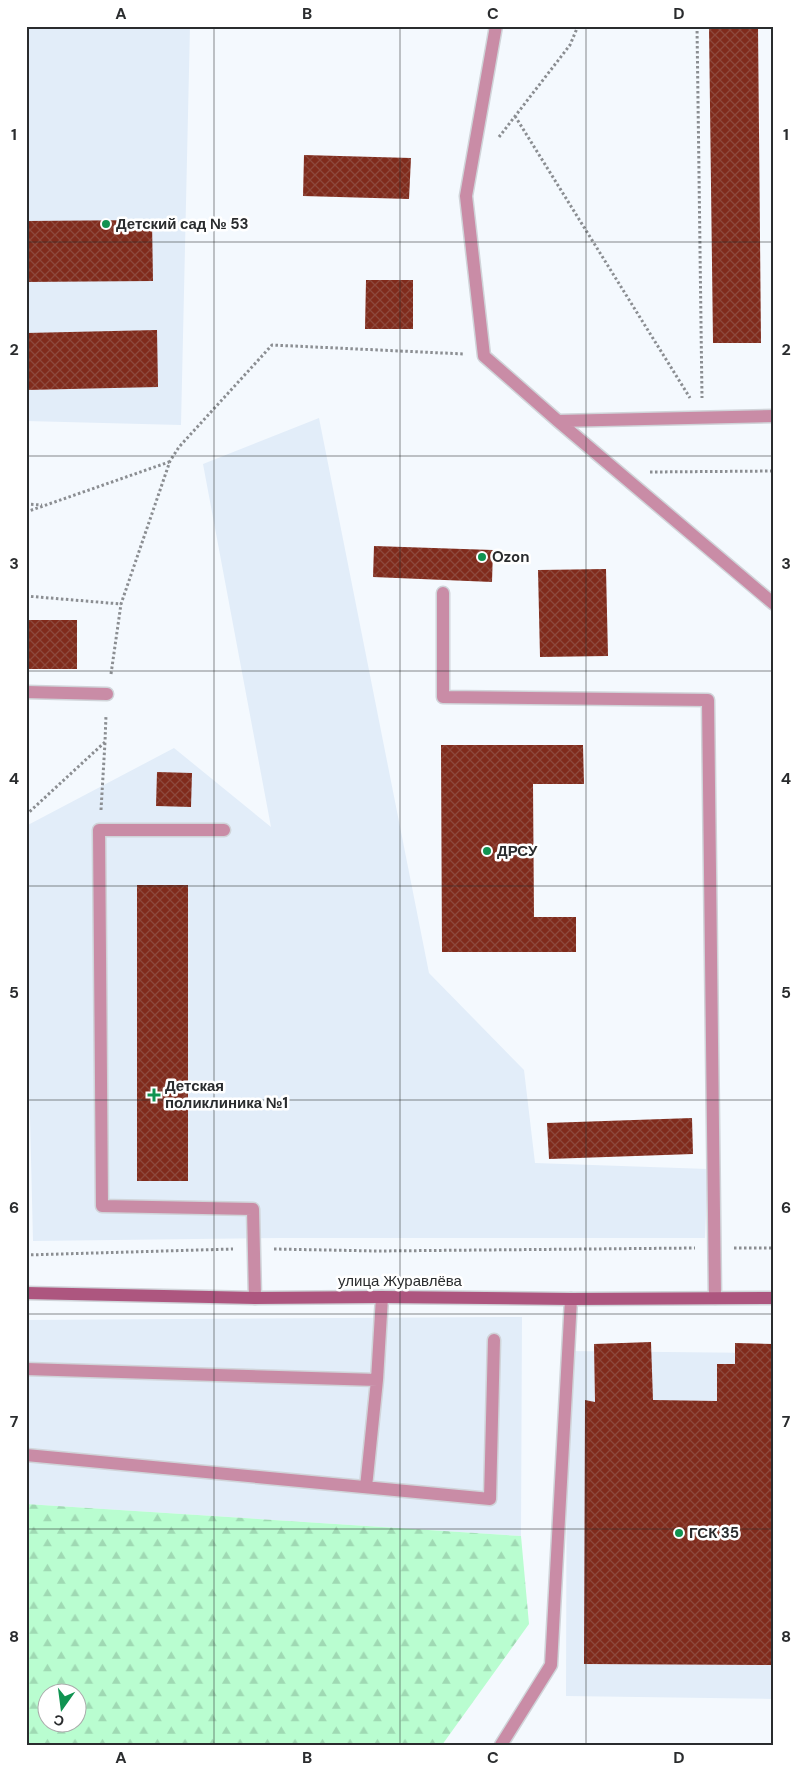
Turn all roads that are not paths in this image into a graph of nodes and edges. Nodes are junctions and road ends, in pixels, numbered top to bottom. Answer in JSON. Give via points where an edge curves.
{"nodes":[{"id":1,"x":496,"y":26,"type":"edge"},
{"id":2,"x":774,"y":416,"type":"edge"},
{"id":3,"x":558,"y":421,"type":"junction"},
{"id":4,"x":443,"y":593,"type":"dead end"},
{"id":5,"x":774,"y":604,"type":"edge"},
{"id":6,"x":26,"y":692,"type":"edge"},
{"id":7,"x":107,"y":694,"type":"road end"},
{"id":8,"x":224,"y":830,"type":"dead end"},
{"id":9,"x":26,"y":1293,"type":"edge"},
{"id":10,"x":382,"y":1297,"type":"junction"},
{"id":11,"x":255,"y":1298,"type":"junction"},
{"id":12,"x":715,"y":1298,"type":"junction"},
{"id":13,"x":774,"y":1298,"type":"edge"},
{"id":14,"x":571,"y":1299,"type":"junction"},
{"id":15,"x":494,"y":1340,"type":"dead end"},
{"id":16,"x":26,"y":1369,"type":"edge"},
{"id":17,"x":377,"y":1380,"type":"junction"},
{"id":18,"x":26,"y":1455,"type":"edge"},
{"id":19,"x":366,"y":1487,"type":"junction"},
{"id":20,"x":501,"y":1745,"type":"edge"}],
"edges":[{"from":1,"to":3,"type":"lane","via":[[466,196],[484,356]]},
{"from":2,"to":3,"type":"lane"},
{"from":3,"to":5,"type":"lane"},
{"from":4,"to":12,"type":"lane","via":[[443,697],[708,700]]},
{"from":6,"to":7,"type":"lane"},
{"from":8,"to":11,"type":"lane","via":[[99,830],[102,1206],[253,1209]]},
{"from":9,"to":11,"type":"street","name":"улица Журавлёва"},
{"from":10,"to":11,"type":"street","name":"улица Журавлёва"},
{"from":10,"to":14,"type":"street","name":"улица Журавлёва"},
{"from":10,"to":17,"type":"lane"},
{"from":12,"to":13,"type":"street","name":"улица Журавлёва"},
{"from":12,"to":14,"type":"street","name":"улица Журавлёва"},
{"from":14,"to":20,"type":"lane","via":[[551,1665]]},
{"from":15,"to":19,"type":"lane","via":[[490,1499]]},
{"from":16,"to":17,"type":"lane"},
{"from":17,"to":19,"type":"lane"},
{"from":18,"to":19,"type":"lane"}]}
